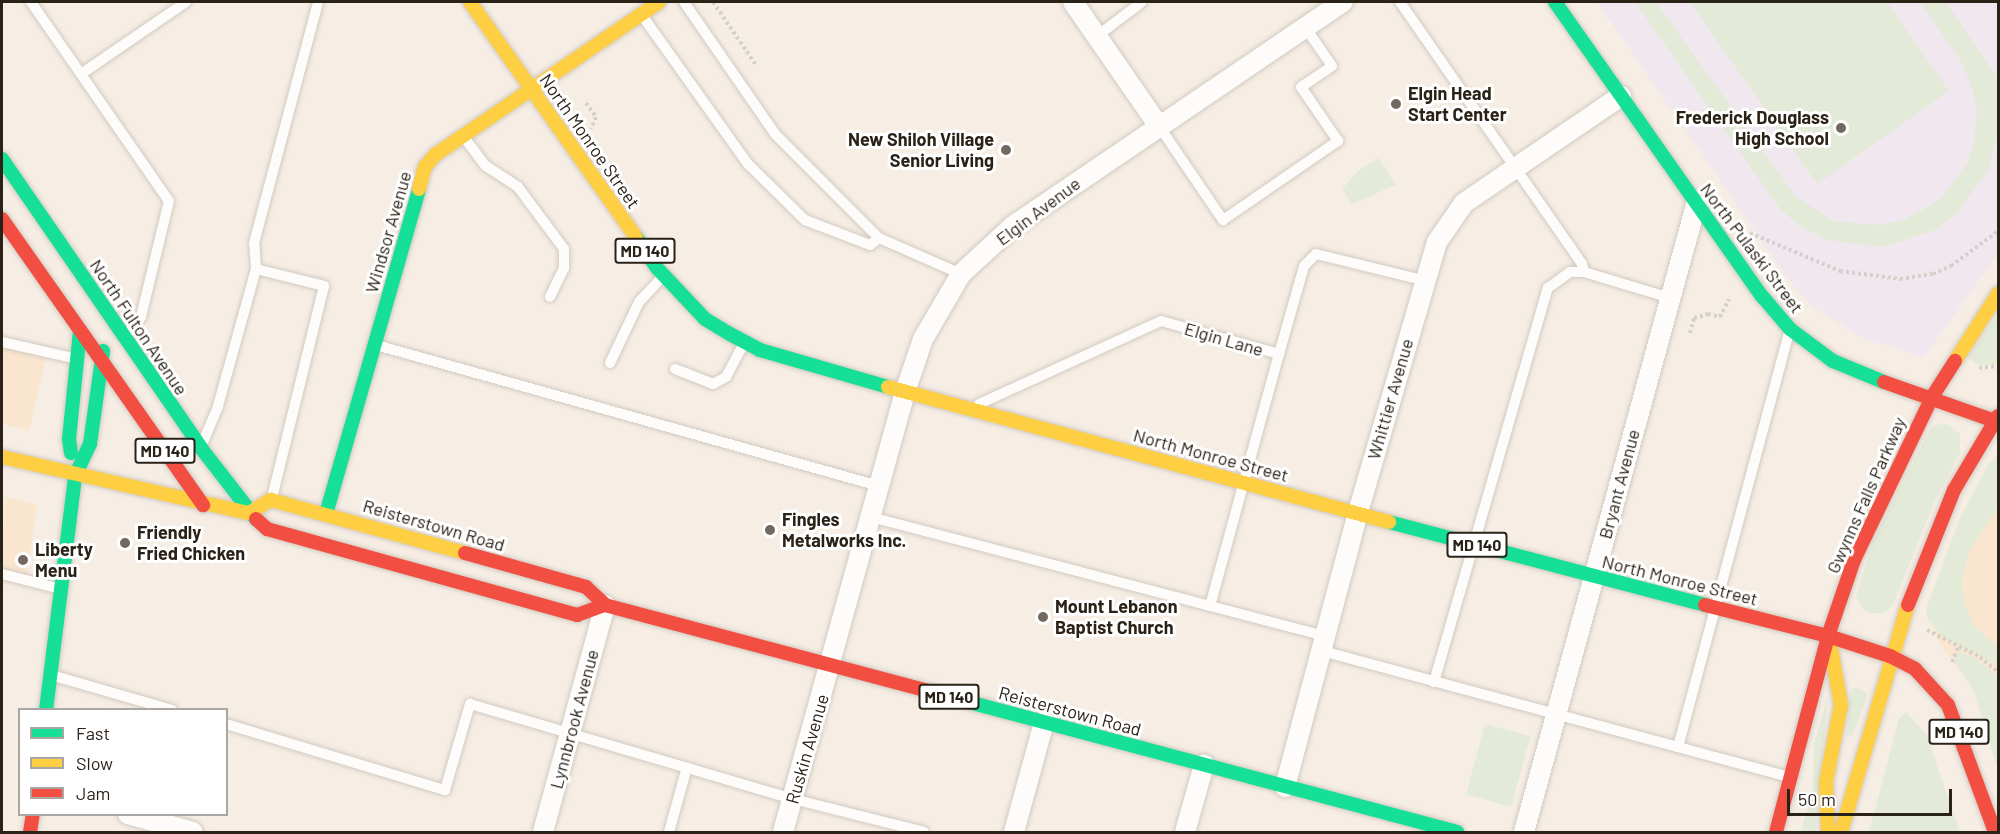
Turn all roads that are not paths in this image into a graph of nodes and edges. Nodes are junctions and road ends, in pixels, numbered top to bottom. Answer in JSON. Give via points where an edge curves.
{"nodes":[{"id":1,"x":31,"y":2,"type":"edge"},
{"id":2,"x":186,"y":2,"type":"edge"},
{"id":3,"x":318,"y":2,"type":"edge"},
{"id":4,"x":470,"y":2,"type":"edge"},
{"id":5,"x":659,"y":2,"type":"edge"},
{"id":6,"x":684,"y":2,"type":"edge"},
{"id":7,"x":1073,"y":2,"type":"edge"},
{"id":8,"x":1142,"y":2,"type":"edge"},
{"id":9,"x":1343,"y":2,"type":"edge"},
{"id":10,"x":1400,"y":2,"type":"edge"},
{"id":11,"x":1555,"y":2,"type":"edge"},
{"id":12,"x":641,"y":14,"type":"junction"},
{"id":13,"x":1305,"y":27,"type":"junction"},
{"id":14,"x":1097,"y":36,"type":"junction"},
{"id":15,"x":81,"y":75,"type":"junction"},
{"id":16,"x":531,"y":89,"type":"junction"},
{"id":17,"x":1621,"y":96,"type":"junction"},
{"id":18,"x":1159,"y":126,"type":"junction"},
{"id":19,"x":463,"y":135,"type":"junction"},
{"id":20,"x":2,"y":159,"type":"edge"},
{"id":21,"x":1514,"y":169,"type":"junction"},
{"id":22,"x":1696,"y":205,"type":"junction"},
{"id":23,"x":2,"y":219,"type":"edge"},
{"id":24,"x":879,"y":238,"type":"junction"},
{"id":25,"x":256,"y":269,"type":"junction"},
{"id":26,"x":1584,"y":272,"type":"junction"},
{"id":27,"x":961,"y":274,"type":"junction"},
{"id":28,"x":663,"y":276,"type":"junction"},
{"id":29,"x":1423,"y":280,"type":"junction"},
{"id":30,"x":1998,"y":294,"type":"edge"},
{"id":31,"x":550,"y":297,"type":"dead end"},
{"id":32,"x":1670,"y":298,"type":"junction"},
{"id":33,"x":109,"y":314,"type":"junction"},
{"id":34,"x":1790,"y":329,"type":"junction"},
{"id":35,"x":80,"y":331,"type":"junction"},
{"id":36,"x":124,"y":337,"type":"junction"},
{"id":37,"x":2,"y":342,"type":"edge"},
{"id":38,"x":744,"y":342,"type":"junction"},
{"id":39,"x":375,"y":345,"type":"junction"},
{"id":40,"x":1279,"y":354,"type":"junction"},
{"id":41,"x":77,"y":359,"type":"junction"},
{"id":42,"x":101,"y":363,"type":"junction"},
{"id":43,"x":610,"y":363,"type":"dead end"},
{"id":44,"x":675,"y":369,"type":"dead end"},
{"id":45,"x":905,"y":392,"type":"junction"},
{"id":46,"x":1932,"y":397,"type":"junction"},
{"id":47,"x":969,"y":409,"type":"junction"},
{"id":48,"x":1997,"y":420,"type":"edge"},
{"id":49,"x":201,"y":448,"type":"junction"},
{"id":50,"x":2,"y":457,"type":"edge"},
{"id":51,"x":75,"y":476,"type":"junction"},
{"id":52,"x":1244,"y":482,"type":"junction"},
{"id":53,"x":879,"y":486,"type":"junction"},
{"id":54,"x":271,"y":500,"type":"junction"},
{"id":55,"x":203,"y":505,"type":"junction"},
{"id":56,"x":1358,"y":512,"type":"junction"},
{"id":57,"x":249,"y":513,"type":"junction"},
{"id":58,"x":326,"y":514,"type":"junction"},
{"id":59,"x":871,"y":517,"type":"junction"},
{"id":60,"x":1476,"y":545,"type":"junction"},
{"id":61,"x":2,"y":574,"type":"edge"},
{"id":62,"x":1593,"y":577,"type":"junction"},
{"id":63,"x":61,"y":589,"type":"junction"},
{"id":64,"x":605,"y":605,"type":"junction"},
{"id":65,"x":1210,"y":606,"type":"junction"},
{"id":66,"x":1713,"y":607,"type":"junction"},
{"id":67,"x":1828,"y":636,"type":"junction"},
{"id":68,"x":1324,"y":644,"type":"junction"},
{"id":69,"x":1890,"y":656,"type":"junction"},
{"id":70,"x":830,"y":665,"type":"junction"},
{"id":71,"x":50,"y":675,"type":"junction"},
{"id":72,"x":1434,"y":682,"type":"junction"},
{"id":73,"x":46,"y":708,"type":"edge"},
{"id":74,"x":165,"y":708,"type":"edge"},
{"id":75,"x":1554,"y":714,"type":"junction"},
{"id":76,"x":1044,"y":723,"type":"junction"},
{"id":77,"x":228,"y":725,"type":"edge"},
{"id":78,"x":569,"y":733,"type":"junction"},
{"id":79,"x":1678,"y":747,"type":"junction"},
{"id":80,"x":1204,"y":765,"type":"junction"},
{"id":81,"x":687,"y":767,"type":"junction"},
{"id":82,"x":1791,"y":778,"type":"junction"},
{"id":83,"x":1285,"y":787,"type":"junction"},
{"id":84,"x":793,"y":799,"type":"junction"},
{"id":85,"x":33,"y":816,"type":"edge"},
{"id":86,"x":135,"y":816,"type":"edge"},
{"id":87,"x":900,"y":829,"type":"edge"},
{"id":88,"x":30,"y":832,"type":"edge"},
{"id":89,"x":193,"y":832,"type":"edge"},
{"id":90,"x":543,"y":832,"type":"edge"},
{"id":91,"x":669,"y":832,"type":"edge"},
{"id":92,"x":783,"y":832,"type":"edge"},
{"id":93,"x":924,"y":832,"type":"edge"},
{"id":94,"x":1014,"y":832,"type":"edge"},
{"id":95,"x":1185,"y":832,"type":"edge"},
{"id":96,"x":1457,"y":832,"type":"edge"},
{"id":97,"x":1524,"y":832,"type":"edge"},
{"id":98,"x":1776,"y":832,"type":"edge"},
{"id":99,"x":1828,"y":832,"type":"edge"},
{"id":100,"x":1841,"y":832,"type":"edge"},
{"id":101,"x":1995,"y":832,"type":"edge"}],
"edges":[{"from":1,"to":15,"type":"lane"},
{"from":2,"to":15,"type":"lane"},
{"from":3,"to":25,"type":"lane","via":[[254,243]]},
{"from":4,"to":16,"type":"main road","name":"North Monroe Street","number":"MD 140"},
{"from":5,"to":12,"type":"main road","name":"Windsor Avenue"},
{"from":6,"to":24,"type":"lane","via":[[775,134]]},
{"from":7,"to":14,"type":"street"},
{"from":8,"to":14,"type":"lane"},
{"from":9,"to":13,"type":"street","name":"Elgin Avenue"},
{"from":10,"to":21,"type":"lane"},
{"from":11,"to":17,"type":"main road","name":"North Pulaski Street"},
{"from":12,"to":16,"type":"main road","name":"Windsor Avenue"},
{"from":12,"to":24,"type":"lane","via":[[748,164],[805,220],[870,245]]},
{"from":13,"to":18,"type":"street","name":"Elgin Avenue"},
{"from":13,"to":18,"type":"lane","via":[[1332,66],[1301,87],[1338,141],[1223,220]]},
{"from":14,"to":18,"type":"street"},
{"from":15,"to":36,"type":"lane","via":[[169,201],[141,317]]},
{"from":16,"to":19,"type":"main road","name":"Windsor Avenue"},
{"from":16,"to":28,"type":"main road","name":"North Monroe Street","number":"MD 140"},
{"from":17,"to":21,"type":"street","name":"Whittier Avenue"},
{"from":17,"to":22,"type":"main road","name":"North Pulaski Street"},
{"from":18,"to":27,"type":"street","name":"Elgin Avenue","via":[[1013,226]]},
{"from":19,"to":31,"type":"lane","via":[[486,166],[518,187],[564,249],[564,268]]},
{"from":19,"to":39,"type":"main road","name":"Windsor Avenue","via":[[425,166]]},
{"from":20,"to":33,"type":"main road","name":"North Fulton Avenue"},
{"from":21,"to":26,"type":"lane"},
{"from":21,"to":29,"type":"street","name":"Whittier Avenue","via":[[1464,203],[1446,224]]},
{"from":22,"to":32,"type":"street","name":"Bryant Avenue"},
{"from":22,"to":34,"type":"main road","name":"North Pulaski Street"},
{"from":23,"to":35,"type":"main road"},
{"from":24,"to":27,"type":"lane"},
{"from":25,"to":49,"type":"lane","via":[[218,406]]},
{"from":25,"to":54,"type":"lane","via":[[324,286]]},
{"from":26,"to":32,"type":"lane"},
{"from":26,"to":60,"type":"lane","via":[[1570,272],[1548,288]]},
{"from":27,"to":45,"type":"street","name":"Elgin Avenue","via":[[923,339]]},
{"from":28,"to":38,"type":"main road","name":"North Monroe Street","number":"MD 140","via":[[705,319]]},
{"from":28,"to":43,"type":"lane","via":[[639,302]]},
{"from":29,"to":40,"type":"lane","name":"Elgin Lane","via":[[1316,254],[1304,266]]},
{"from":29,"to":56,"type":"street","name":"Whittier Avenue"},
{"from":30,"to":46,"type":"main road","name":"Gwynns Falls Parkway"},
{"from":32,"to":62,"type":"street","name":"Bryant Avenue"},
{"from":33,"to":36,"type":"main road","name":"North Fulton Avenue"},
{"from":33,"to":42,"type":"main road"},
{"from":34,"to":46,"type":"main road","name":"North Pulaski Street","via":[[1833,361],[1892,386]]},
{"from":34,"to":66,"type":"lane"},
{"from":35,"to":41,"type":"main road"},
{"from":35,"to":42,"type":"main road","number":"MD 140"},
{"from":36,"to":42,"type":"lane"},
{"from":36,"to":49,"type":"main road","name":"North Fulton Avenue"},
{"from":37,"to":41,"type":"lane"},
{"from":38,"to":44,"type":"lane","via":[[726,377],[713,384]]},
{"from":38,"to":45,"type":"main road","name":"North Monroe Street","number":"MD 140"},
{"from":39,"to":53,"type":"lane"},
{"from":39,"to":58,"type":"main road","name":"Windsor Avenue"},
{"from":40,"to":47,"type":"lane","name":"Elgin Lane","via":[[1161,321]]},
{"from":40,"to":52,"type":"lane"},
{"from":41,"to":42,"type":"lane"},
{"from":41,"to":51,"type":"main road","via":[[69,439]]},
{"from":42,"to":51,"type":"main road","via":[[90,444]]},
{"from":42,"to":55,"type":"main road","number":"MD 140"},
{"from":45,"to":47,"type":"main road","name":"North Monroe Street","number":"MD 140"},
{"from":45,"to":53,"type":"street","name":"Elgin Avenue"},
{"from":46,"to":48,"type":"main road","name":"North Pulaski Street"},
{"from":46,"to":67,"type":"main road","name":"Gwynns Falls Parkway","via":[[1854,560]]},
{"from":47,"to":52,"type":"main road","name":"North Monroe Street","number":"MD 140"},
{"from":48,"to":69,"type":"main road","via":[[1954,490]]},
{"from":49,"to":57,"type":"main road","name":"North Fulton Avenue"},
{"from":50,"to":51,"type":"main road"},
{"from":51,"to":55,"type":"main road"},
{"from":51,"to":63,"type":"main road"},
{"from":52,"to":56,"type":"main road","name":"North Monroe Street","number":"MD 140"},
{"from":52,"to":65,"type":"lane"},
{"from":53,"to":59,"type":"street","name":"Elgin Avenue"},
{"from":54,"to":57,"type":"main road"},
{"from":54,"to":58,"type":"main road","name":"Reisterstown Road"},
{"from":55,"to":57,"type":"main road"},
{"from":56,"to":60,"type":"main road","name":"North Monroe Street","number":"MD 140"},
{"from":56,"to":68,"type":"street","name":"Whittier Avenue"},
{"from":57,"to":64,"type":"main road","via":[[267,529],[578,615]]},
{"from":58,"to":64,"type":"main road","name":"Reisterstown Road","via":[[586,587]]},
{"from":59,"to":65,"type":"lane"},
{"from":59,"to":70,"type":"street","name":"Elgin Avenue"},
{"from":60,"to":62,"type":"main road","name":"North Monroe Street","number":"MD 140"},
{"from":60,"to":72,"type":"lane"},
{"from":61,"to":63,"type":"lane"},
{"from":62,"to":66,"type":"main road","name":"North Monroe Street","number":"MD 140"},
{"from":62,"to":75,"type":"street","name":"Bryant Avenue"},
{"from":63,"to":71,"type":"main road"},
{"from":64,"to":70,"type":"main road","name":"Reisterstown Road","number":"MD 140"},
{"from":64,"to":78,"type":"street","name":"Lynnbrook Avenue"},
{"from":65,"to":68,"type":"lane"},
{"from":66,"to":67,"type":"main road","name":"North Monroe Street","number":"MD 140"},
{"from":66,"to":79,"type":"lane"},
{"from":67,"to":69,"type":"main road","name":"North Monroe Street","number":"MD 140"},
{"from":67,"to":82,"type":"main road","name":"Gwynns Falls Parkway"},
{"from":67,"to":99,"type":"main road","via":[[1842,705],[1826,782]]},
{"from":68,"to":72,"type":"lane"},
{"from":68,"to":83,"type":"street","name":"Whittier Avenue"},
{"from":69,"to":100,"type":"main road"},
{"from":69,"to":101,"type":"main road","name":"North Monroe Street","number":"MD 140","via":[[1915,669],[1948,705]]},
{"from":70,"to":76,"type":"main road","name":"Reisterstown Road","number":"MD 140"},
{"from":70,"to":84,"type":"street","name":"Ruskin Avenue"},
{"from":71,"to":73,"type":"main road"},
{"from":71,"to":74,"type":"lane"},
{"from":72,"to":75,"type":"lane"},
{"from":75,"to":79,"type":"lane"},
{"from":75,"to":97,"type":"street","name":"Bryant Avenue"},
{"from":76,"to":80,"type":"main road","name":"Reisterstown Road","number":"MD 140"},
{"from":76,"to":94,"type":"street"},
{"from":77,"to":78,"type":"lane","via":[[445,790],[470,704]]},
{"from":78,"to":81,"type":"lane"},
{"from":78,"to":90,"type":"street","name":"Lynnbrook Avenue"},
{"from":79,"to":82,"type":"lane"},
{"from":80,"to":83,"type":"main road","name":"Reisterstown Road","number":"MD 140"},
{"from":80,"to":95,"type":"street"},
{"from":81,"to":84,"type":"lane"},
{"from":81,"to":91,"type":"lane"},
{"from":82,"to":98,"type":"main road","name":"Gwynns Falls Parkway"},
{"from":83,"to":96,"type":"main road","name":"Reisterstown Road","number":"MD 140"},
{"from":84,"to":87,"type":"lane"},
{"from":84,"to":92,"type":"street","name":"Ruskin Avenue"},
{"from":85,"to":88,"type":"main road"},
{"from":86,"to":89,"type":"street"},
{"from":87,"to":93,"type":"lane"}]}
